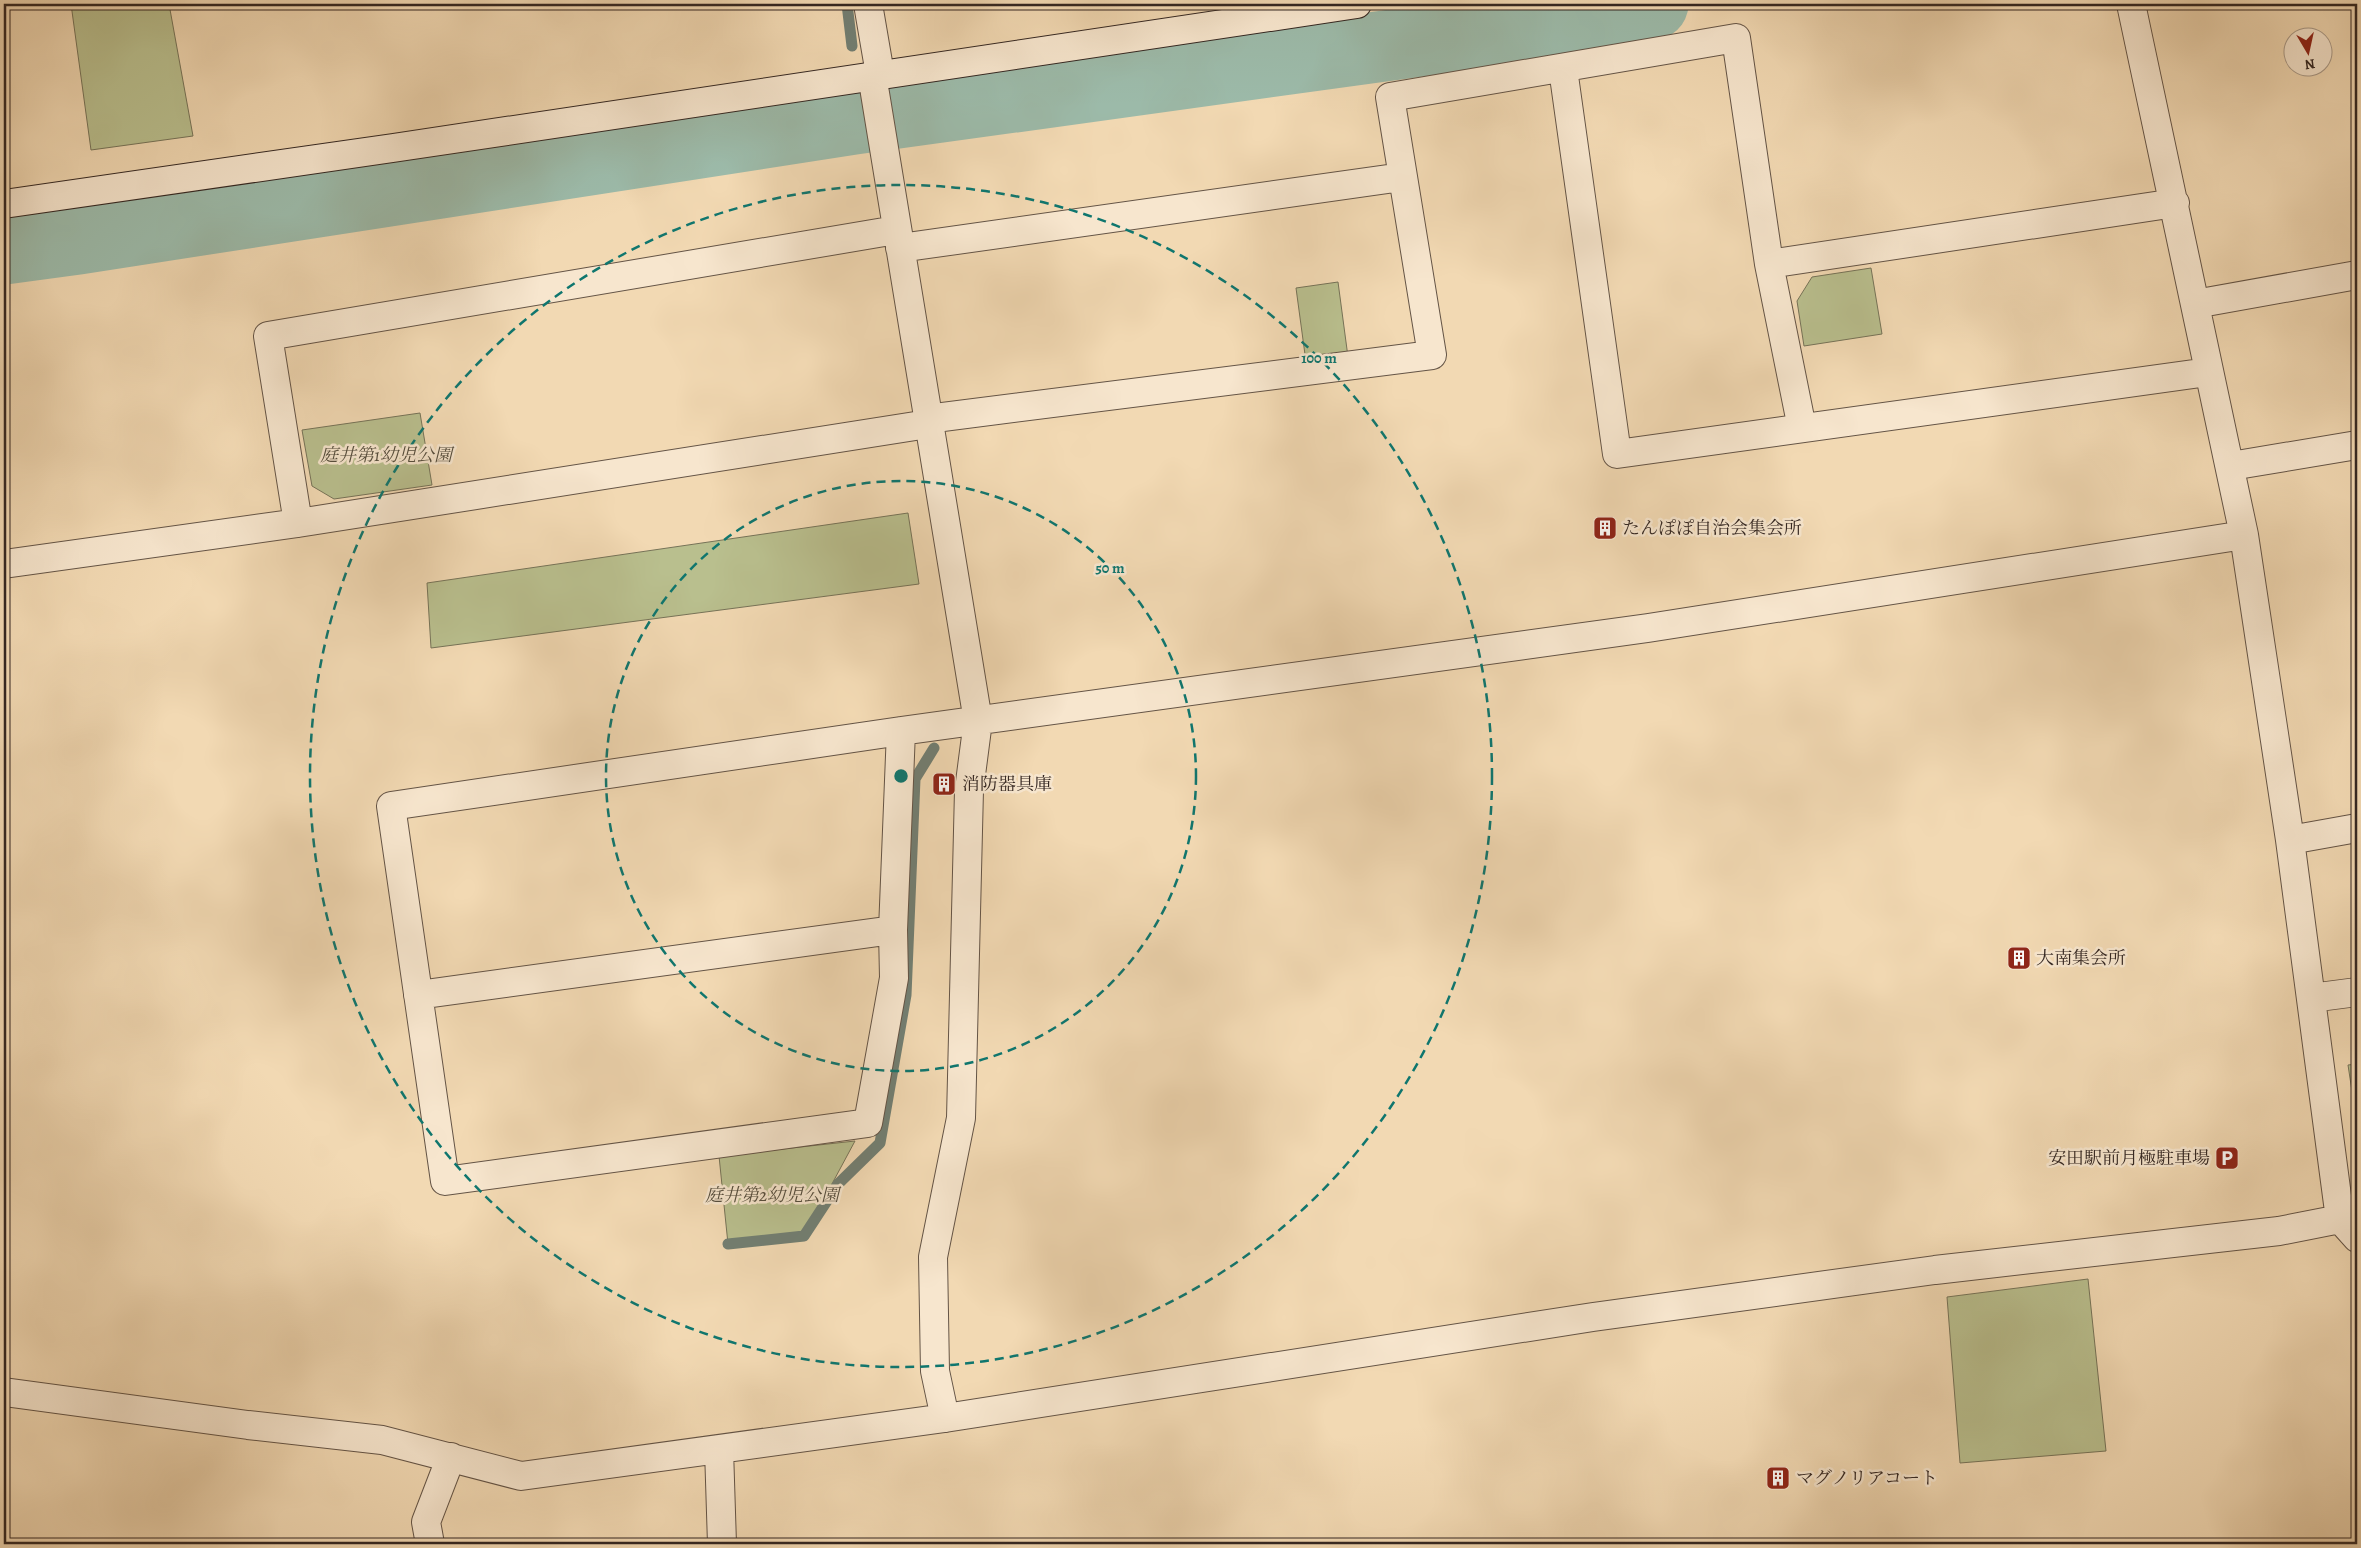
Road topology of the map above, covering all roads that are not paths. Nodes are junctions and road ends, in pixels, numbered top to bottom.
1 (868, 4) edge
2 (1357, 4) edge
3 (2131, 4) edge
4 (1563, 69) junction
5 (876, 82) junction
6 (1402, 177) junction
7 (2175, 203) junction
8 (4, 204) edge
9 (898, 239) junction
10 (1768, 264) junction
11 (2357, 275) edge
12 (2195, 304) junction
13 (2208, 372) junction
14 (928, 421) junction
15 (1802, 428) junction
16 (2357, 445) edge
17 (2231, 466) junction
18 (298, 523) junction
19 (2244, 534) junction
20 (4, 564) edge
21 (978, 721) junction
22 (901, 731) junction
23 (2357, 828) edge
24 (2290, 840) junction
25 (893, 930) junction
26 (2357, 992) edge
27 (418, 995) junction
28 (2311, 998) junction
29 (2352, 1225) edge
30 (4, 1392) edge
31 (946, 1418) junction
32 (719, 1449) junction
33 (451, 1458) junction
34 (430, 1544) edge
35 (722, 1544) edge

1 - 5 street
2 - 5 street
3 - 7 street
4 - 6 street
4 - 10 street
4 - 15 street
5 - 8 street
5 - 9 street
6 - 9 street
6 - 14 street
7 - 10 street
7 - 12 street
9 - 14 street
9 - 18 street
10 - 15 street
11 - 12 street
12 - 13 street
13 - 15 street
13 - 17 street
14 - 18 street
14 - 21 street
16 - 17 street
17 - 19 street
18 - 20 street
19 - 21 street
19 - 24 street
21 - 22 street
21 - 31 street
22 - 25 street
22 - 27 street
23 - 24 street
24 - 28 street
25 - 27 street
25 - 27 street
26 - 28 street
28 - 29 street
29 - 31 street
30 - 33 street
31 - 32 street
32 - 33 street
32 - 35 street
33 - 34 street

